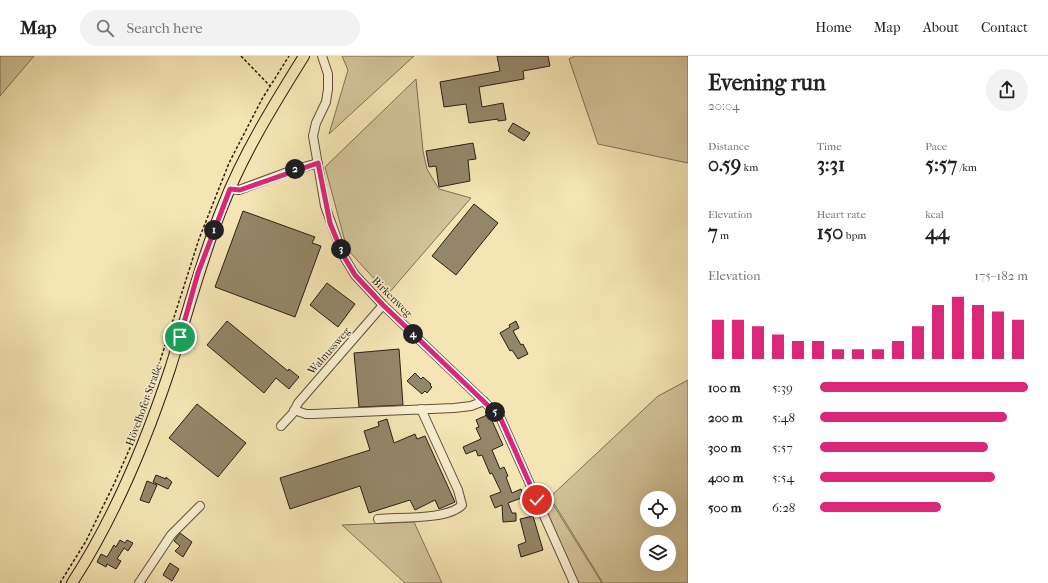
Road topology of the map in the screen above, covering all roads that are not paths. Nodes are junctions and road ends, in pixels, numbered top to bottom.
1 (304, 56) edge
2 (322, 56) edge
3 (318, 163) junction
4 (230, 189) junction
5 (383, 305) junction
6 (484, 401) junction
7 (421, 409) junction
8 (294, 411) junction
9 (282, 426) dead end
10 (200, 506) dead end
11 (378, 519) dead end
12 (72, 583) edge
13 (138, 583) edge
14 (574, 583) edge

1 - 4 main road, Hövelhofer Straße
2 - 3 street, Birkenweg
3 - 4 street
3 - 5 street, Birkenweg
4 - 12 main road, Hövelhofer Straße
5 - 6 street, Birkenweg
5 - 8 street, Walnussweg
6 - 7 street
6 - 14 street, Birkenweg
7 - 8 street
7 - 11 street
8 - 9 street, Walnussweg
10 - 13 street

